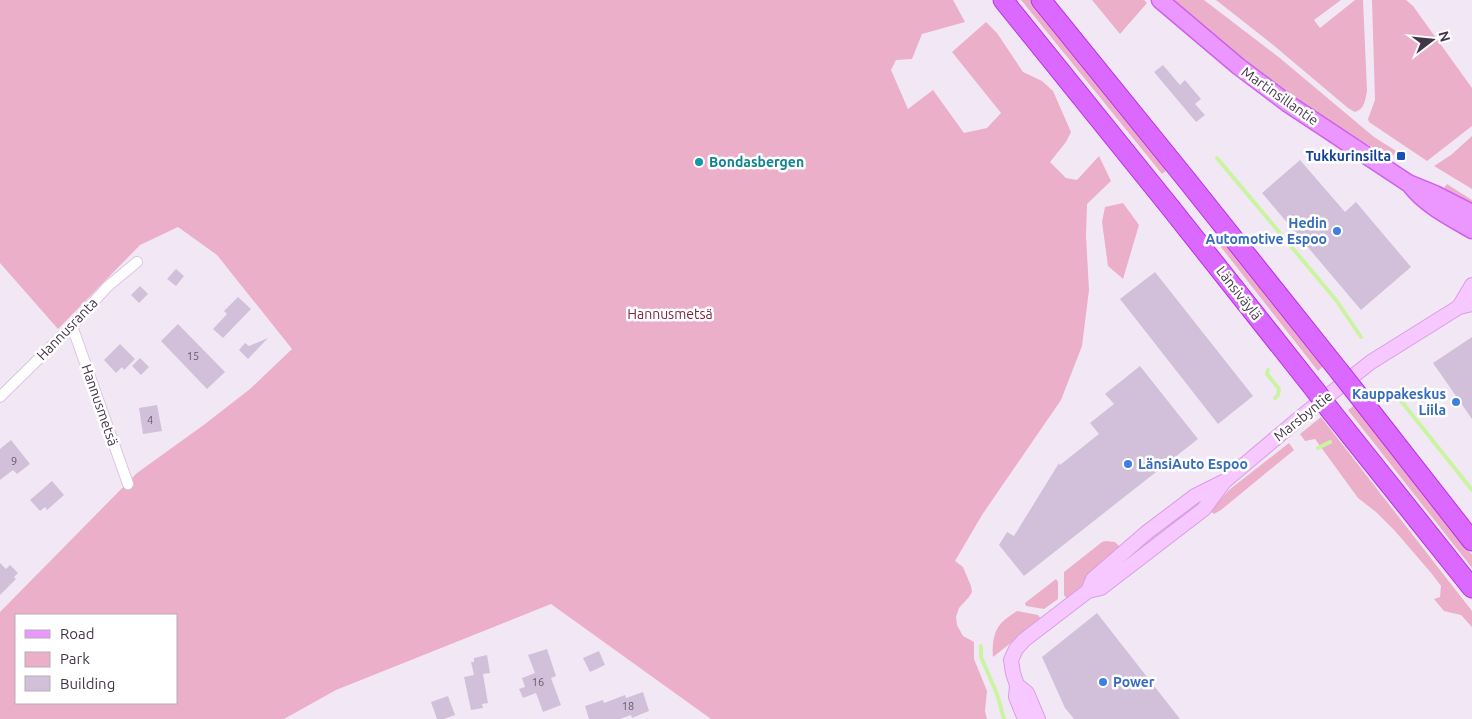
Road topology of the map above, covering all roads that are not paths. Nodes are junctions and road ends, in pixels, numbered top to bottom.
1 (1003, 0) edge
2 (1041, 0) edge
3 (1160, 0) edge
4 (1408, 183) junction
5 (1472, 213) edge
6 (1472, 230) edge
7 (136, 262) dead end
8 (1472, 285) edge
9 (1466, 305) edge
10 (72, 326) junction
11 (0, 397) edge
12 (128, 484) dead end
13 (1472, 541) edge
14 (1472, 588) edge
15 (1017, 685) junction
16 (1025, 719) edge
17 (1038, 719) edge

1 - 14 highway, Länsiväylä, bridge
2 - 13 highway, bridge
3 - 4 main road, Martinsillantie
4 - 5 main road, Martinsillantie
4 - 6 main road, Martinsillantie
7 - 10 street, Hannusranta
8 - 9 main road, Marsbyntie
9 - 15 main road, Marsbyntie
10 - 11 street, Hannusranta
10 - 12 street, Hannusmetsä
15 - 16 main road, Marsbyntie
15 - 17 main road, Marsbyntie

